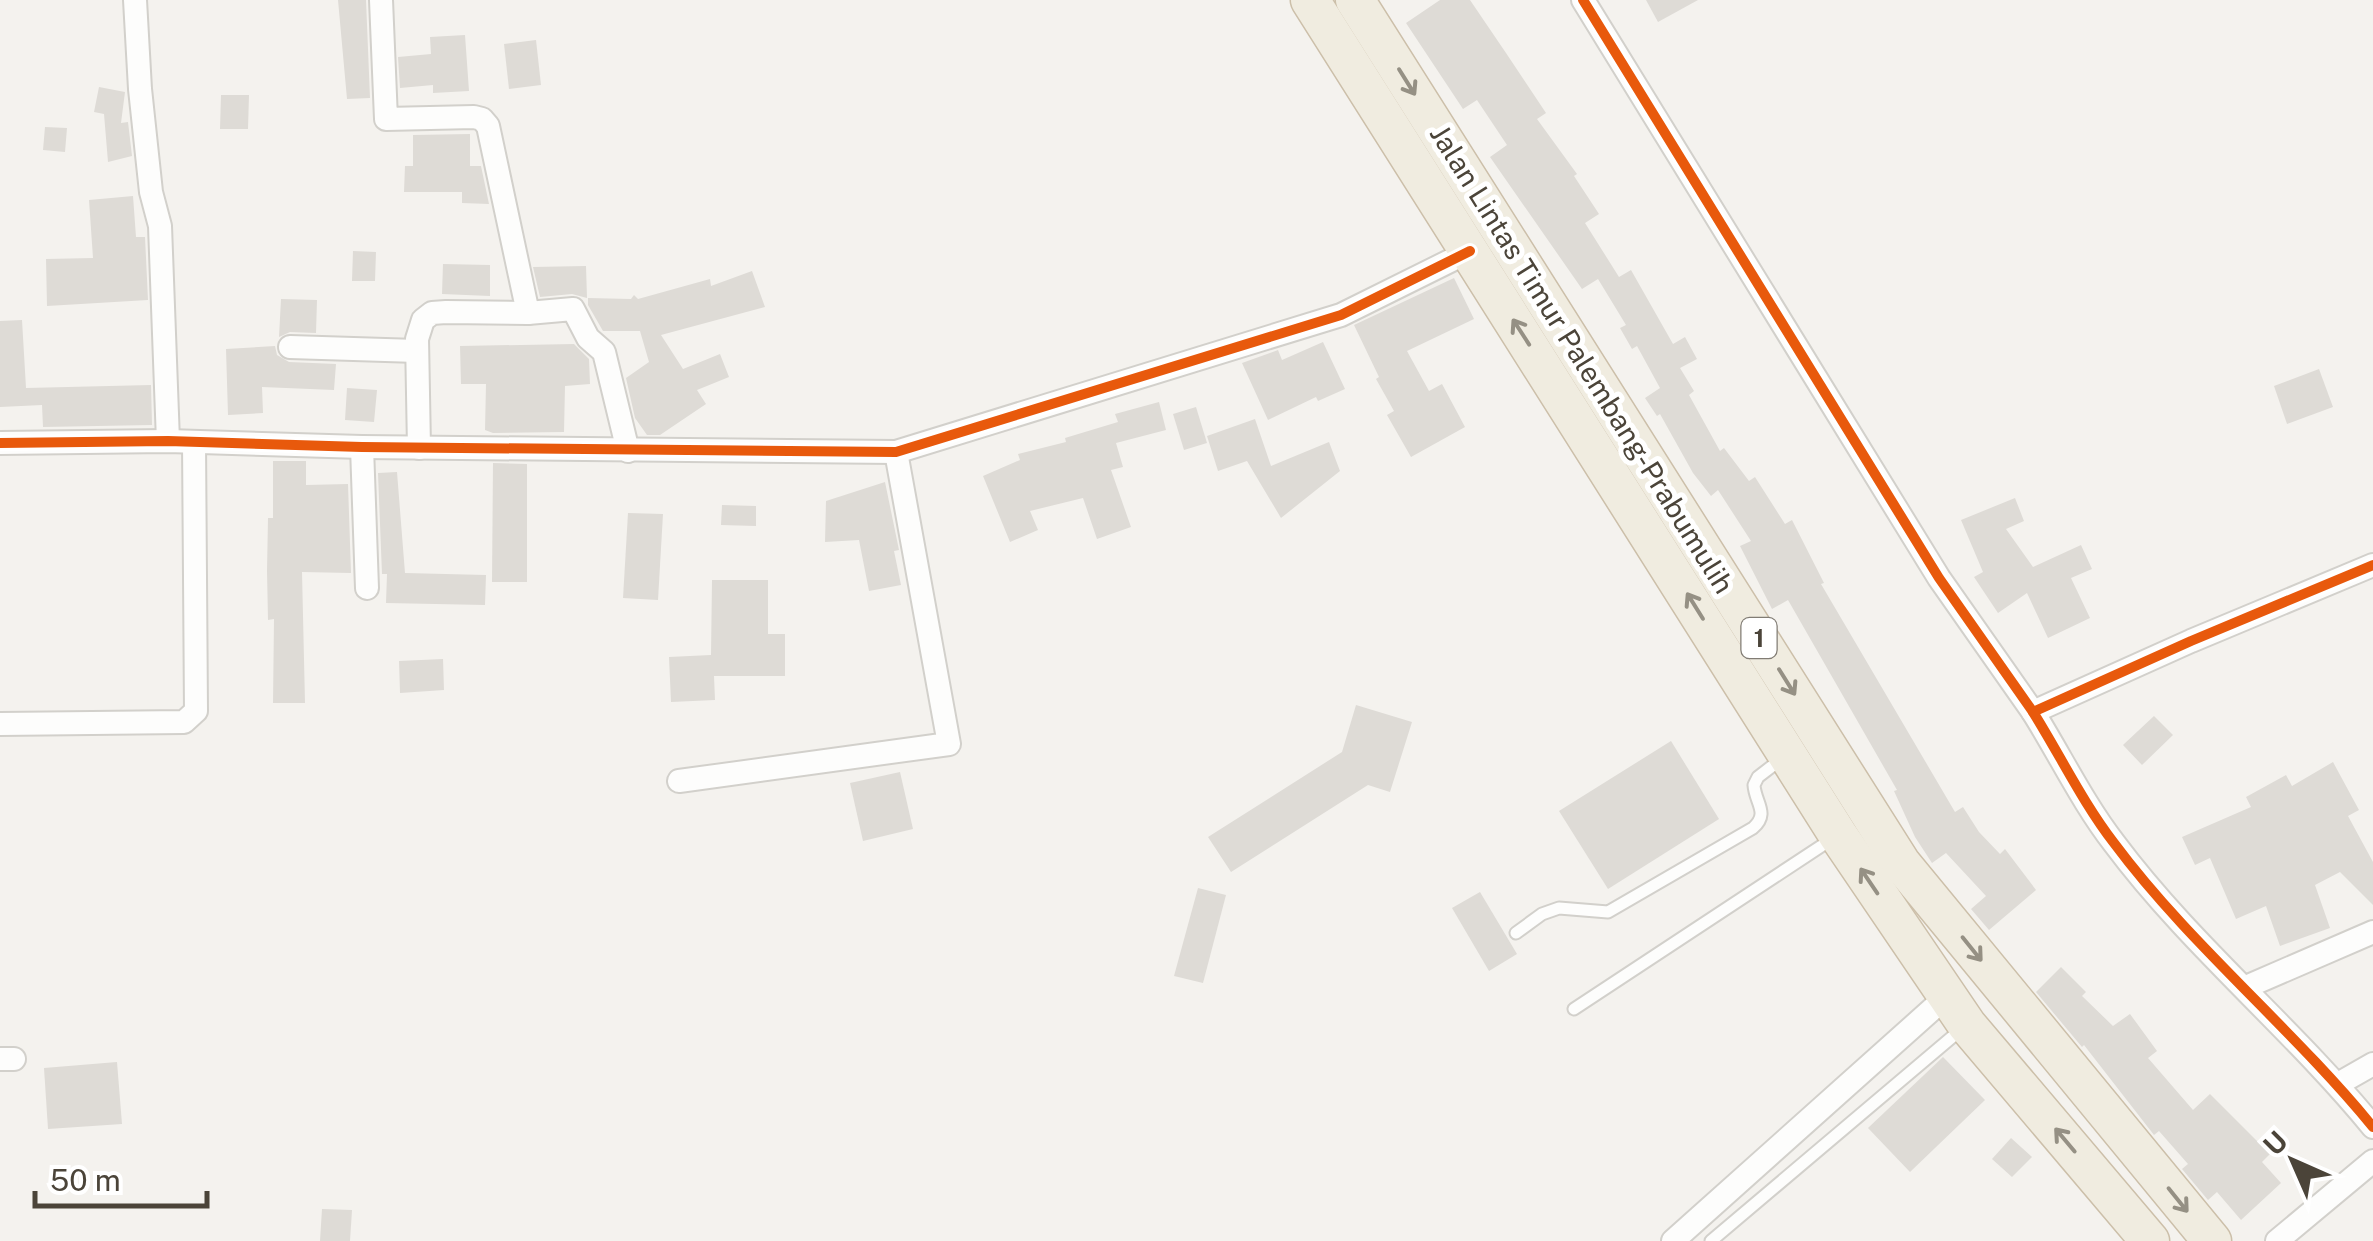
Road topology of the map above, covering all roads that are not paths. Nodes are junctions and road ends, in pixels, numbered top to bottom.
1 (135, 0) edge
2 (381, 0) edge
3 (1310, 0) edge
4 (1355, 0) edge
5 (1583, 0) edge
6 (1470, 252) junction
7 (528, 313) junction
8 (290, 347) dead end
9 (417, 351) junction
10 (168, 441) junction
11 (194, 442) junction
12 (0, 443) edge
13 (362, 447) junction
14 (419, 448) junction
15 (628, 450) junction
16 (896, 452) junction
17 (2373, 565) edge
18 (367, 588) dead end
19 (2033, 712) junction
20 (0, 724) edge
21 (1788, 755) junction
22 (679, 781) dead end
23 (1838, 835) junction
24 (1516, 932) dead end
25 (2373, 932) edge
26 (2246, 987) junction
27 (1574, 1009) dead end
28 (1957, 1010) junction
29 (2373, 1064) edge
30 (2338, 1084) junction
31 (2373, 1127) edge
32 (2370, 1164) edge
33 (1673, 1241) edge
34 (1711, 1241) edge
35 (2150, 1241) edge
36 (2212, 1241) edge
37 (2277, 1241) edge

1 - 10 street
2 - 7 street
3 - 6 highway, Jalan Lintas Timur Palembang-Prabumulih / 1
4 -> 36 highway, Jalan Lintas Timur Palembang-Prabumulih / 1
5 - 19 street
6 - 16 street
21 -> 6 highway, Jalan Lintas Timur Palembang-Prabumulih / 1
7 - 9 street
7 - 15 street
8 - 9 street
9 - 14 street
10 - 11 street
10 - 12 street
11 - 13 street
11 - 20 street
13 - 14 street
13 - 18 street
14 - 15 street
15 - 16 street
16 - 22 street
17 - 19 street
19 - 26 street
21 - 23 highway, Jalan Lintas Timur Palembang-Prabumulih / 1
21 - 24 lane
23 - 27 lane
28 -> 23 highway, Jalan Lintas Timur Palembang-Prabumulih / 1
25 - 26 street
26 - 30 street
28 - 33 street
28 - 34 lane
35 -> 28 highway, Jalan Lintas Timur Palembang-Prabumulih / 1
29 - 30 street
30 - 31 street
32 - 37 street

